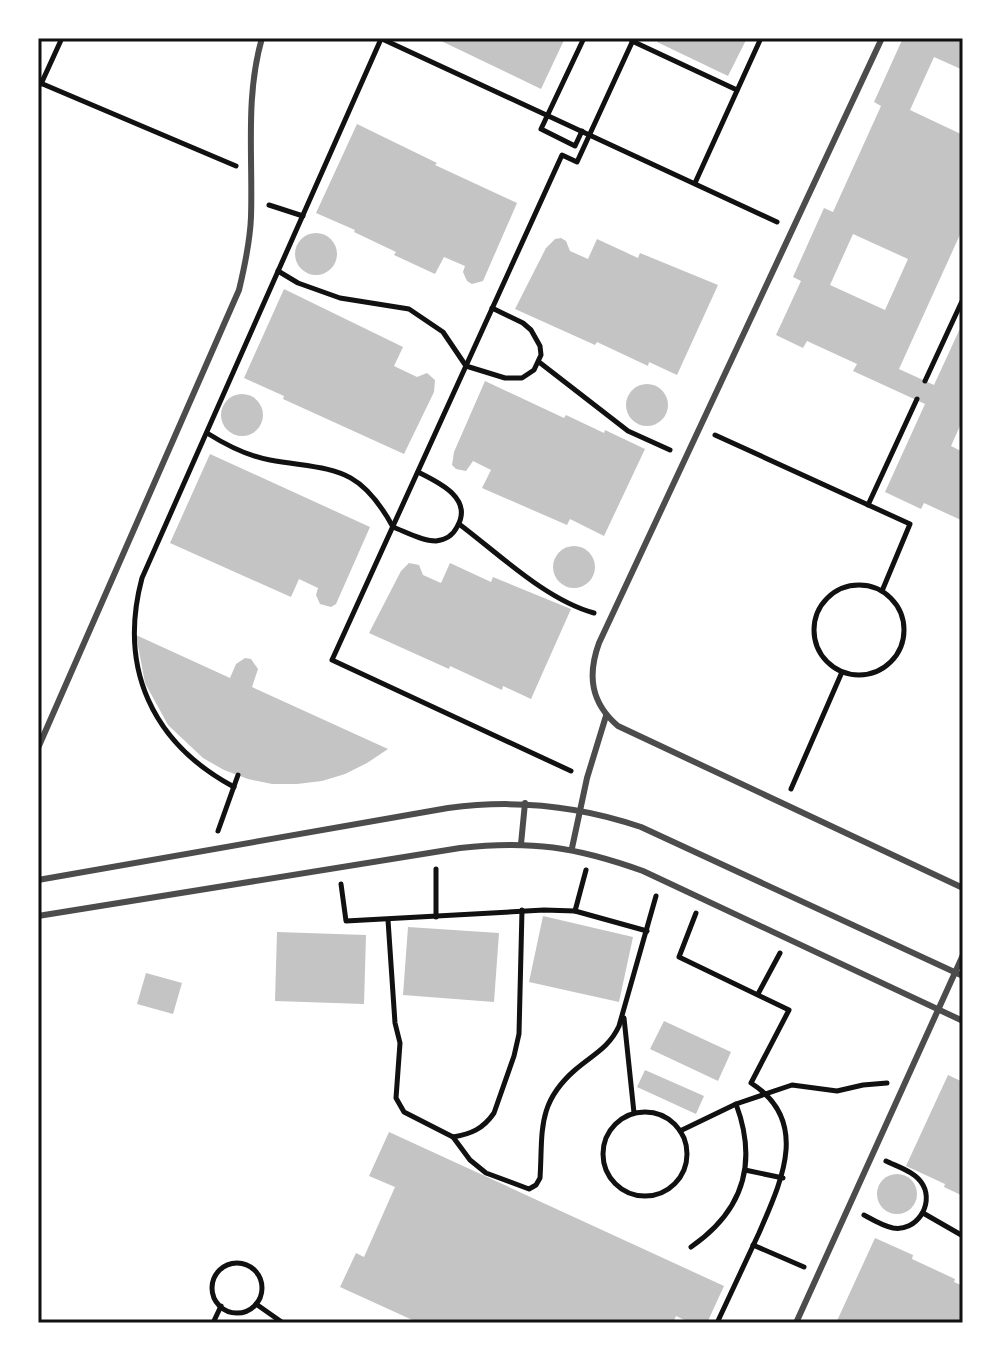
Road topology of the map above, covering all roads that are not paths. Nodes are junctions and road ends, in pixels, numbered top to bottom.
1 (262, 38) edge
2 (882, 38) edge
3 (606, 716) junction
4 (38, 748) edge
5 (525, 803) junction
6 (579, 810) junction
7 (521, 844) junction
8 (572, 848) junction
9 (38, 880) edge
10 (963, 888) edge
11 (38, 916) edge
12 (963, 955) edge
13 (955, 972) junction
14 (963, 976) edge
15 (939, 1010) junction
16 (963, 1021) edge
17 (796, 1323) edge

1 - 4 lane
2 - 3 lane
3 - 6 lane
3 - 10 lane
5 - 6 lane
5 - 7 lane
5 - 9 lane
6 - 8 lane
6 - 13 lane
7 - 8 lane
7 - 11 lane
8 - 15 lane
12 - 13 lane
13 - 14 lane
13 - 15 lane
15 - 16 lane
15 - 17 lane

